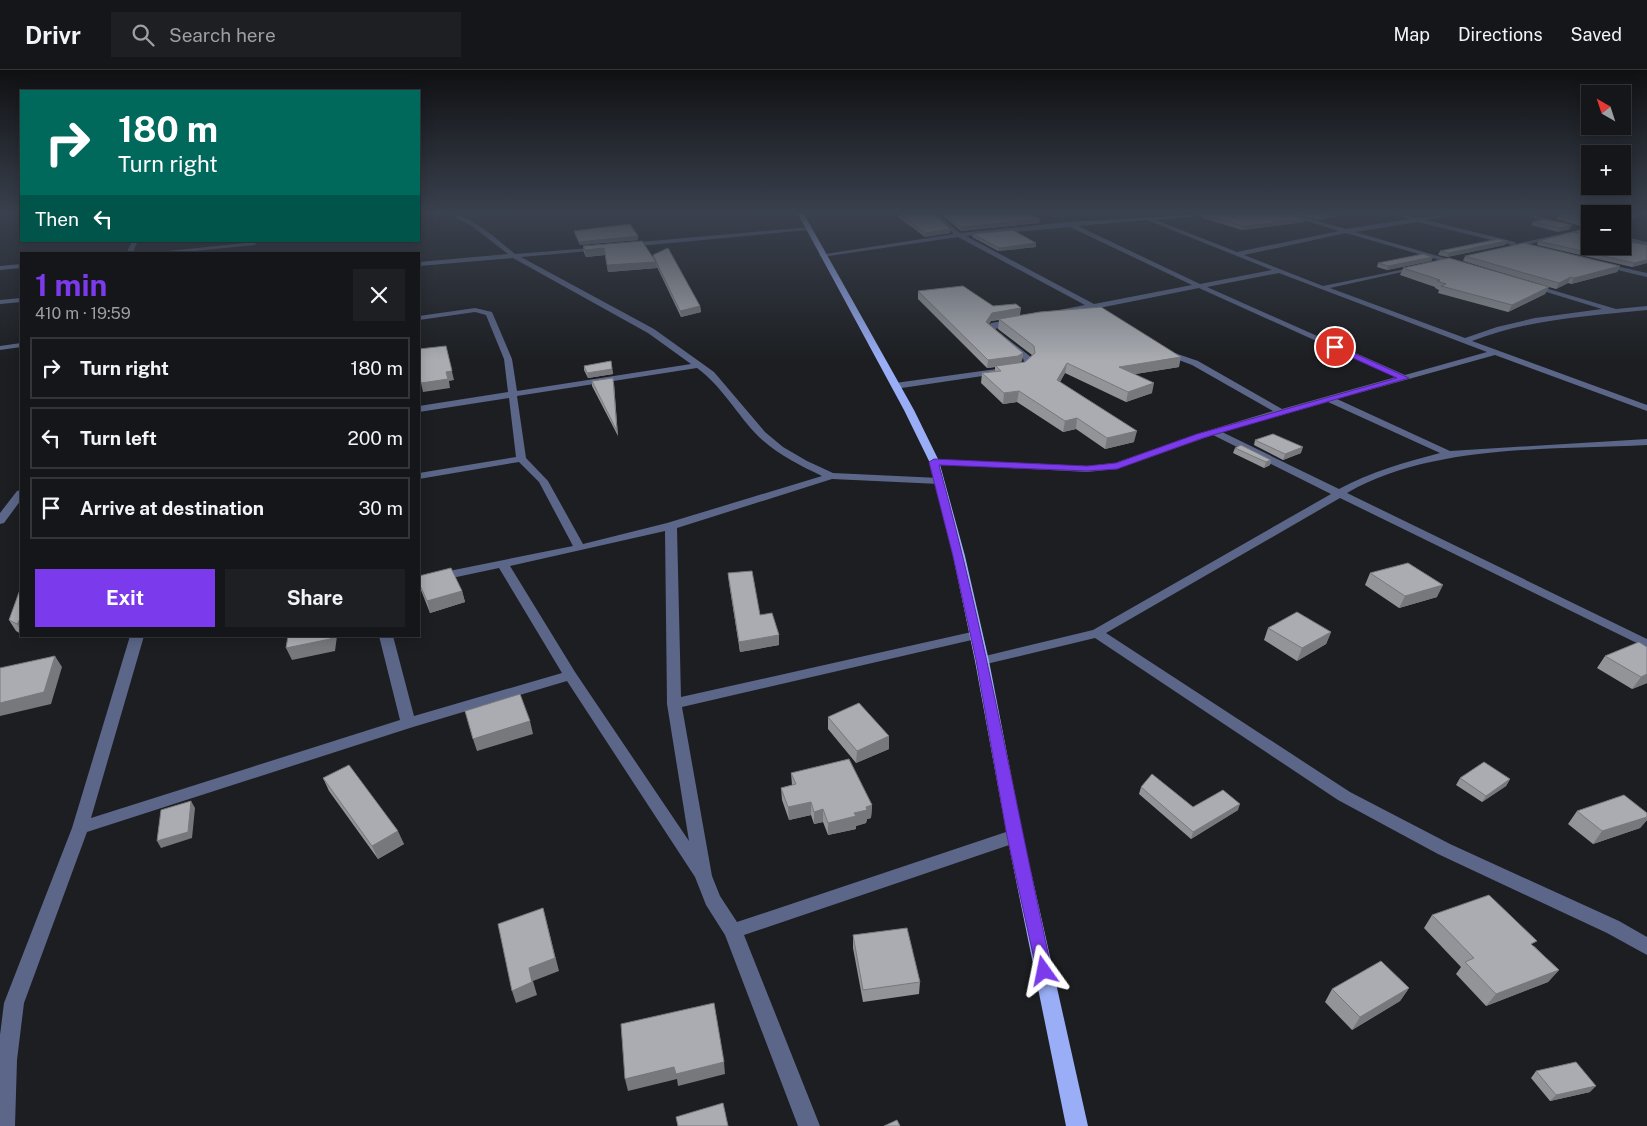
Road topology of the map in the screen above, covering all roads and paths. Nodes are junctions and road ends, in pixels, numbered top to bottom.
1 (528, 263) edge
2 (827, 263) edge
3 (1012, 263) edge
4 (1151, 263) edge
5 (1260, 263) edge
6 (1437, 263) edge
7 (1457, 263) edge
8 (1597, 263) edge
9 (20, 266) edge
10 (1467, 266) edge
11 (0, 268) edge
12 (1280, 271) junction
13 (1647, 276) edge
14 (1523, 283) edge
15 (1197, 285) junction
16 (1322, 288) junction
17 (20, 300) edge
18 (1, 303) edge
19 (1091, 306) junction
20 (1647, 308) edge
21 (1616, 311) junction
22 (1053, 314) edge
23 (1107, 316) edge
24 (420, 318) edge
25 (1024, 319) edge
26 (1464, 341) junction
27 (20, 345) edge
28 (1156, 346) edge
29 (0, 348) edge
30 (1495, 352) junction
31 (698, 365) junction
32 (1405, 378) junction
33 (895, 386) junction
34 (512, 393) junction
35 (1330, 399) junction
36 (1647, 408) edge
37 (420, 409) edge
38 (1281, 412) junction
39 (1214, 432) junction
40 (1647, 442) edge
41 (1449, 454) junction
42 (521, 459) junction
43 (934, 462) junction
44 (420, 476) edge
45 (831, 476) junction
46 (939, 481) junction
47 (20, 494) edge
48 (1339, 494) junction
49 (0, 521) edge
50 (671, 526) junction
51 (580, 548) junction
52 (503, 564) junction
53 (420, 581) edge
54 (1097, 633) junction
55 (976, 635) junction
56 (137, 637) edge
57 (386, 637) edge
58 (1647, 644) edge
59 (982, 660) junction
60 (570, 675) junction
61 (674, 704) junction
62 (408, 723) junction
63 (80, 828) junction
64 (1015, 836) junction
65 (703, 876) junction
66 (733, 931) junction
67 (1647, 947) edge
68 (4, 1126) edge
69 (809, 1126) edge
70 (1077, 1126) edge

1 - 31 street
2 - 33 main road
3 - 19 street
4 - 15 street
5 - 12 street
6 - 16 street
7 - 10 street
8 - 13 street
9 - 11 street
12 - 15 street
12 - 16 street
14 - 21 street
15 - 19 street
15 - 32 street
16 - 26 street
17 - 18 street
19 - 22 street
19 - 23 street
20 - 21 street
21 - 26 street
24 - 34 street
25 - 33 street
26 - 30 street
27 - 29 street
28 - 38 street
30 - 32 street
30 - 36 street
31 - 34 street
31 - 45 street
32 - 35 street
33 - 43 main road
34 - 37 street
34 - 42 street
35 - 38 street
35 - 41 street
38 - 39 street
39 - 43 street
39 - 48 street
40 - 41 street
41 - 48 street
42 - 44 street
42 - 51 street
43 - 46 main road
45 - 46 street
45 - 50 street
46 - 55 main road
47 - 49 street
48 - 54 street
48 - 58 street
50 - 51 street
50 - 61 street
51 - 52 street
52 - 53 street
52 - 60 street
54 - 59 street
54 - 67 street
55 - 59 main road
55 - 61 street
56 - 63 street
57 - 62 street
59 - 64 main road
60 - 62 street
60 - 65 street
61 - 65 street
62 - 63 street
63 - 68 street
64 - 66 street
64 - 70 main road
65 - 66 street
66 - 69 street

